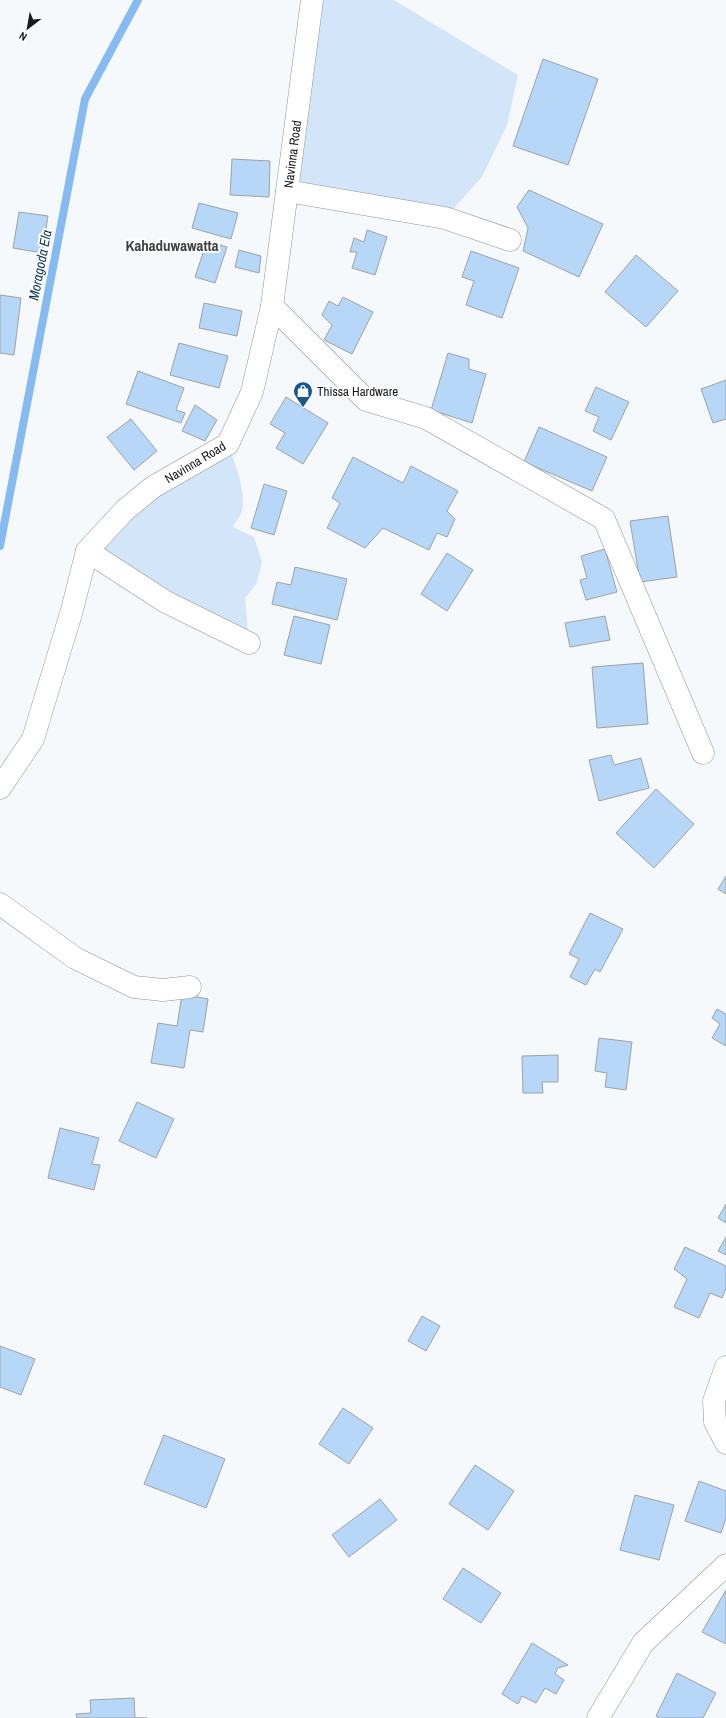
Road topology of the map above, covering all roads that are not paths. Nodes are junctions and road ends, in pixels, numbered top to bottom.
1 (312, 0) edge
2 (287, 190) junction
3 (510, 240) dead end
4 (272, 306) junction
5 (87, 552) junction
6 (249, 642) dead end
7 (703, 753) dead end
8 (0, 788) edge
9 (0, 904) edge
10 (190, 987) dead end
11 (726, 1367) edge
12 (726, 1443) edge
13 (726, 1564) edge
14 (598, 1718) edge

1 - 2 street, Navinna Road
2 - 3 street
2 - 4 street, Navinna Road
4 - 5 street, Navinna Road
4 - 7 street
5 - 6 street
5 - 8 street, Navinna Road
9 - 10 street
11 - 12 street
13 - 14 street

